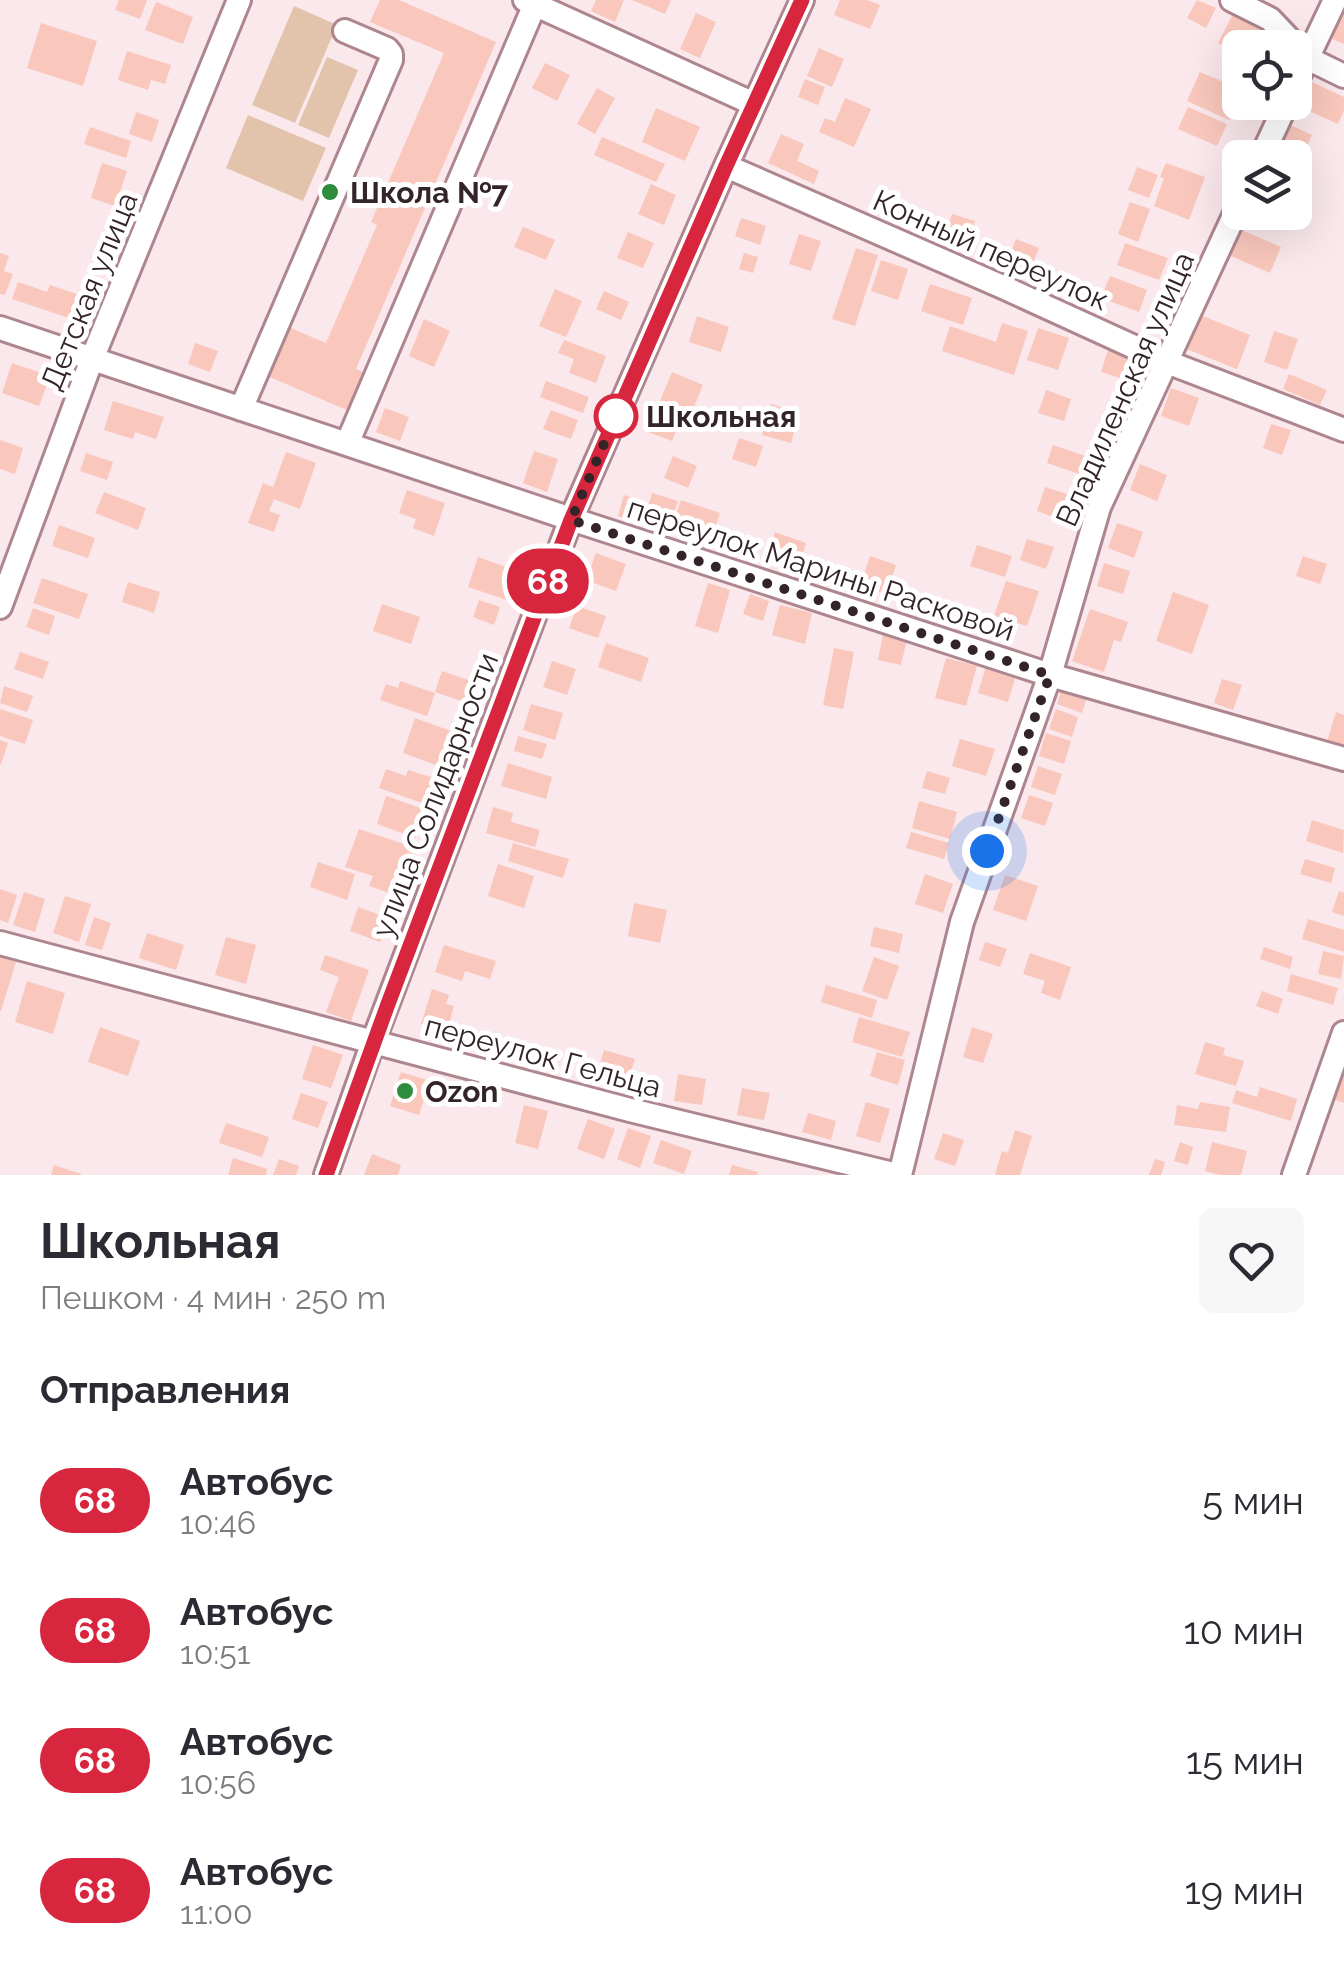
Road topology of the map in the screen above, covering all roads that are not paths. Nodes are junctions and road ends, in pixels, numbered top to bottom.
1 (239, 0) edge
2 (802, 0) edge
3 (1232, 0) edge
4 (1335, 0) edge
5 (530, 2) edge
6 (1280, 30) edge
7 (345, 31) dead end
8 (1312, 48) edge
9 (1312, 60) edge
10 (1344, 76) edge
11 (754, 104) junction
12 (726, 166) junction
13 (1227, 230) edge
14 (0, 328) edge
15 (92, 360) junction
16 (1166, 362) junction
17 (240, 409) junction
18 (1344, 430) edge
19 (347, 444) junction
20 (571, 520) junction
21 (0, 607) edge
22 (1050, 675) junction
23 (1344, 760) edge
24 (0, 943) edge
25 (1344, 1034) edge
26 (374, 1042) junction
27 (326, 1175) edge
28 (899, 1175) edge
29 (1294, 1175) edge

1 - 15 street, Детская улица
2 - 11 street, улица Солидарности
3 - 6 street
4 - 8 street
5 - 11 street
5 - 19 street
7 - 17 street
9 - 10 street
11 - 12 street, улица Солидарности
12 - 16 street, Конный переулок
12 - 20 street, улица Солидарности
13 - 16 street, Владиленская улица
14 - 15 street, переулок Марины Расковой
15 - 17 street, переулок Марины Расковой
15 - 21 street, Детская улица
16 - 18 street, Конный переулок
16 - 22 street, Владиленская улица
17 - 19 street, переулок Марины Расковой
19 - 20 street, переулок Марины Расковой
20 - 22 street, переулок Марины Расковой
20 - 26 street, улица Солидарности
22 - 23 street, переулок Марины Расковой
22 - 28 street, Владиленская улица
24 - 26 street, переулок Гельца
25 - 29 street
26 - 27 street, улица Солидарности
26 - 28 street, переулок Гельца

